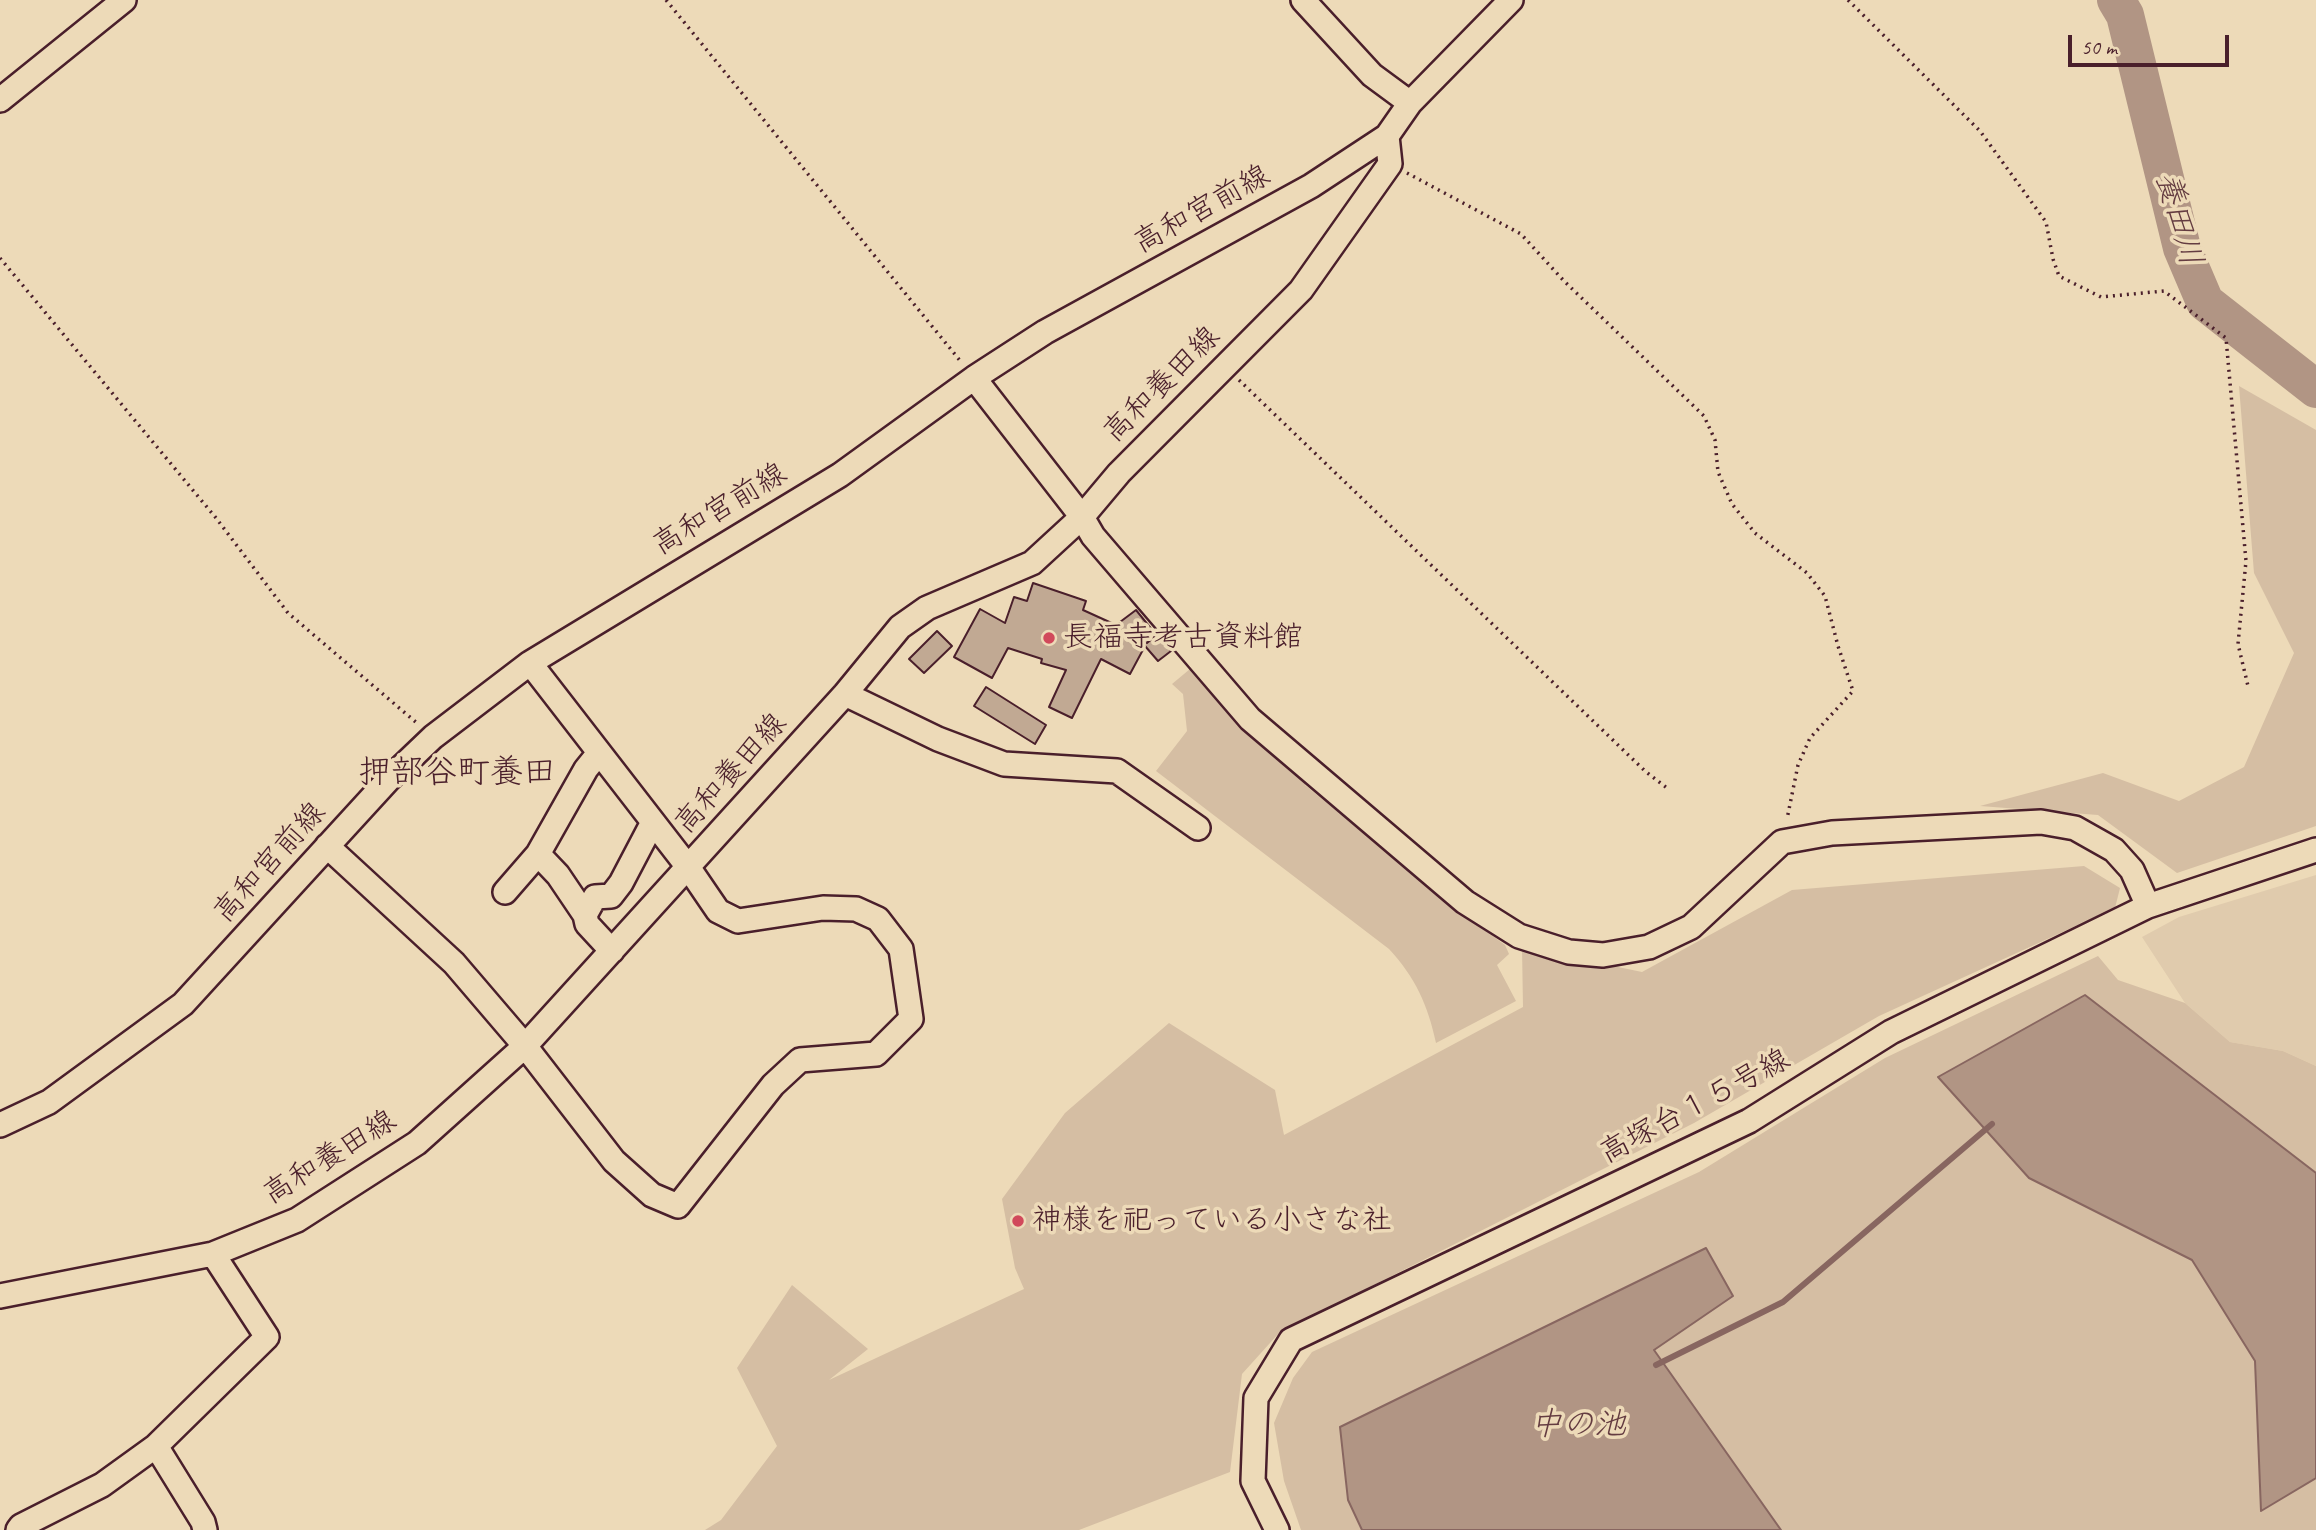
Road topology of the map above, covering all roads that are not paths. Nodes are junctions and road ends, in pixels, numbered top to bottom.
1 (124, 0) edge
2 (1303, 0) edge
3 (1511, 0) edge
4 (0, 100) edge
5 (1410, 103) junction
6 (1387, 136) junction
7 (974, 378) junction
8 (1082, 517) junction
9 (530, 663) junction
10 (845, 694) junction
11 (600, 753) junction
12 (653, 822) junction
13 (1198, 828) dead end
14 (327, 846) junction
15 (2316, 850) edge
16 (538, 854) junction
17 (688, 867) junction
18 (505, 892) dead end
19 (590, 906) junction
20 (2148, 906) junction
21 (612, 951) junction
22 (525, 1046) junction
23 (0, 1125) edge
24 (213, 1254) junction
25 (0, 1296) edge
26 (156, 1446) junction
27 (18, 1530) edge
28 (205, 1530) edge
29 (1278, 1530) edge

1 - 4 street
2 - 5 street
3 - 5 street, 高和宮前線
5 - 6 street, 高和宮前線
6 - 7 street, 高和宮前線
6 - 8 street, 高和養田線
7 - 8 street
7 - 9 street, 高和宮前線
8 - 10 street, 高和養田線
8 - 20 street
9 - 11 street
9 - 14 street, 高和宮前線
10 - 13 street
10 - 17 street, 高和養田線
11 - 12 street
11 - 16 street
12 - 17 street
12 - 19 street
14 - 22 street
14 - 23 street, 高和宮前線
15 - 20 street, 高塚台１５号線
16 - 18 street
16 - 19 street
17 - 21 street, 高和養田線
17 - 22 street
19 - 21 street
20 - 29 street, 高塚台１５号線
21 - 22 street, 高和養田線
22 - 24 street, 高和養田線
24 - 25 street, 高和養田線
24 - 26 street
26 - 27 street
26 - 28 street

